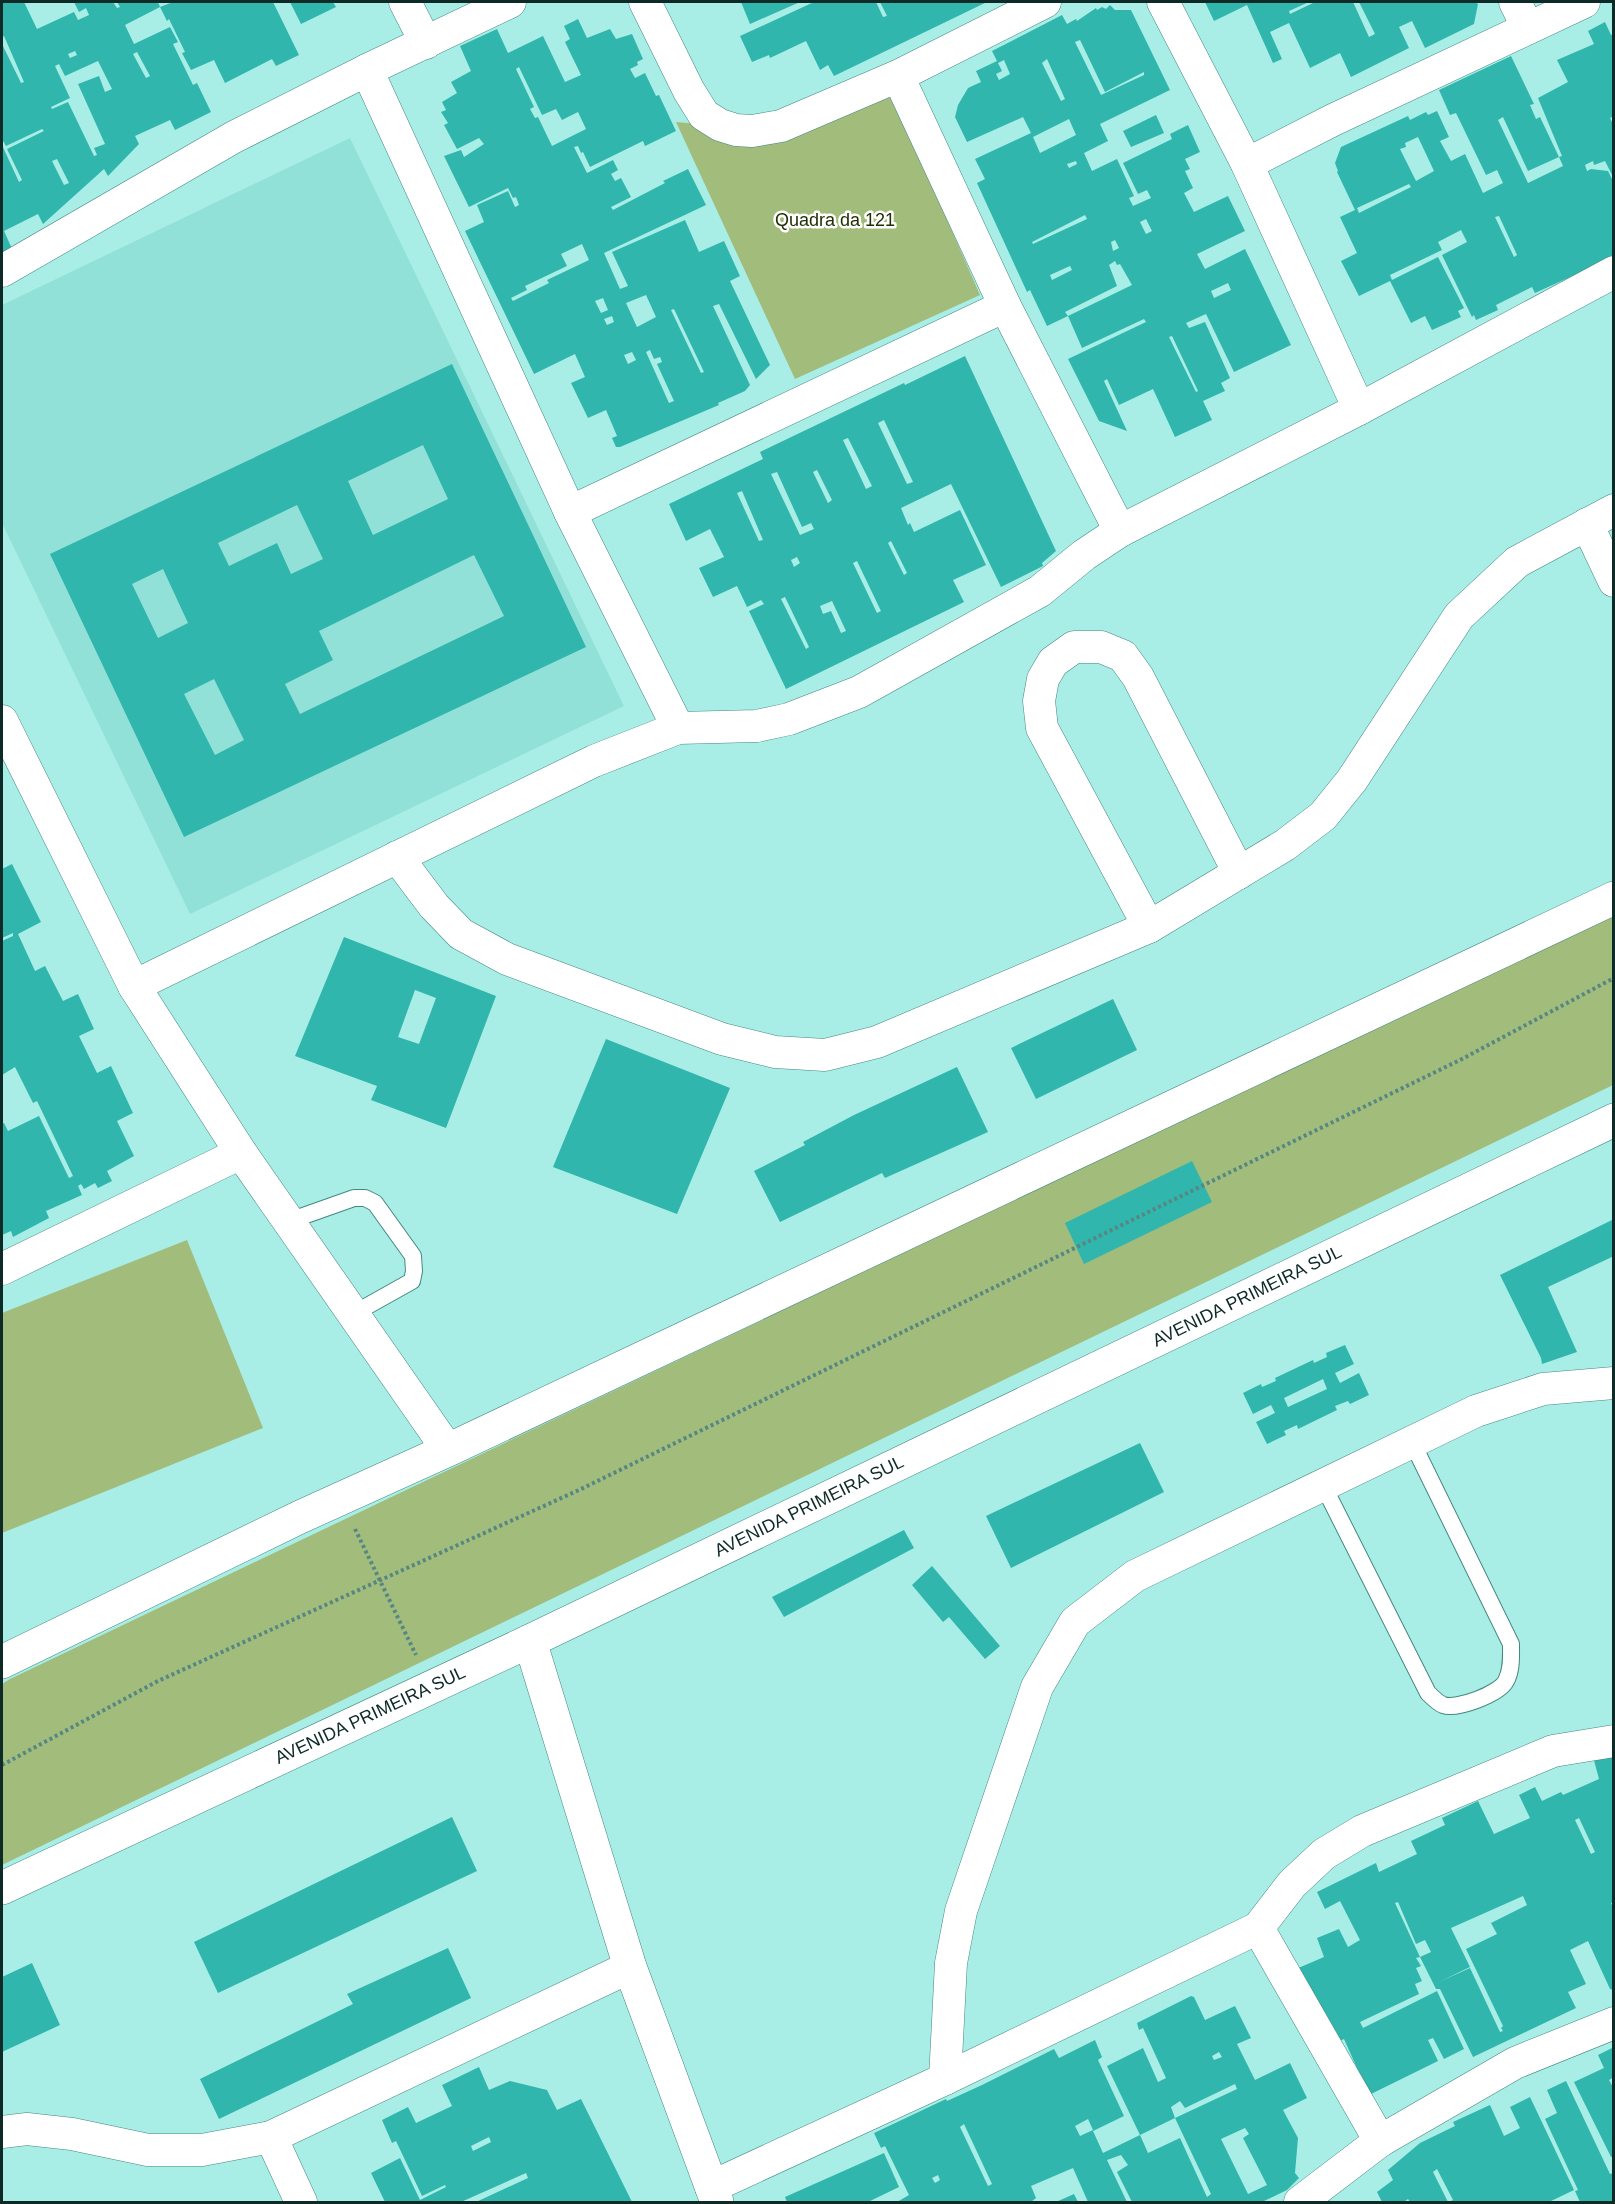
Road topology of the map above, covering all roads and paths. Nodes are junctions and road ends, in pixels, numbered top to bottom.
1 (405, 2) edge
2 (510, 2) edge
3 (645, 2) edge
4 (1045, 2) edge
5 (1163, 2) edge
6 (1584, 2) edge
7 (1521, 15) edge
8 (426, 43) junction
9 (367, 70) junction
10 (898, 76) junction
11 (1247, 164) junction
12 (2, 271) edge
13 (1614, 272) edge
14 (1005, 306) junction
15 (1359, 409) junction
16 (570, 512) junction
17 (1600, 517) edge
18 (1120, 531) junction
19 (1614, 581) edge
20 (2, 721) edge
21 (678, 728) junction
22 (10, 761) edge
23 (397, 857) junction
24 (1239, 873) junction
25 (1614, 898) edge
26 (1149, 927) junction
27 (1614, 978) edge
28 (134, 986) junction
29 (1614, 1120) edge
30 (241, 1153) junction
31 (289, 1221) junction
32 (2, 1269) edge
33 (353, 1314) junction
34 (1614, 1383) edge
35 (1412, 1442) junction
36 (447, 1450) junction
37 (1323, 1485) junction
38 (340, 1498) junction
39 (381, 1581) junction
40 (530, 1641) junction
41 (2, 1662) edge
42 (430, 1686) junction
43 (1614, 1742) edge
44 (2, 1765) edge
45 (2, 1888) edge
46 (1258, 1928) junction
47 (630, 1967) junction
48 (1614, 2023) edge
49 (945, 2079) junction
50 (2, 2132) edge
51 (271, 2137) junction
52 (1380, 2141) junction
53 (714, 2195) edge
54 (301, 2202) edge
55 (1300, 2202) edge

1 - 8 street
2 - 8 street
3 - 10 street
4 - 10 street
5 - 11 street
6 - 7 street
7 - 11 street
8 - 9 street
9 - 12 street
9 - 16 street
10 - 14 street
11 - 15 street
13 - 15 street
14 - 16 street
14 - 18 street
15 - 18 street
16 - 21 street
17 - 19 street
17 - 24 street
18 - 21 street
20 - 22 street
21 - 23 street
22 - 28 street
23 - 26 street
23 - 28 street
24 - 26 street
24 - 26 street
25 - 36 street
27 - 39 path
28 - 30 street
29 - 40 street, AVENIDA PRIMEIRA SUL
30 - 31 street
30 - 32 street
31 - 33 street
31 - 33 lane
33 - 36 street
34 - 35 street
35 - 37 street
35 - 37 lane
36 - 38 street
37 - 49 street
38 - 39 path
38 - 41 street
39 - 42 path
39 - 44 path
40 - 42 street, AVENIDA PRIMEIRA SUL
40 - 47 street
42 - 45 street, AVENIDA PRIMEIRA SUL
43 - 46 street
46 - 49 street
46 - 52 street
47 - 51 street
47 - 53 street
48 - 52 street
49 - 53 street
50 - 51 street
51 - 54 street
52 - 55 street

